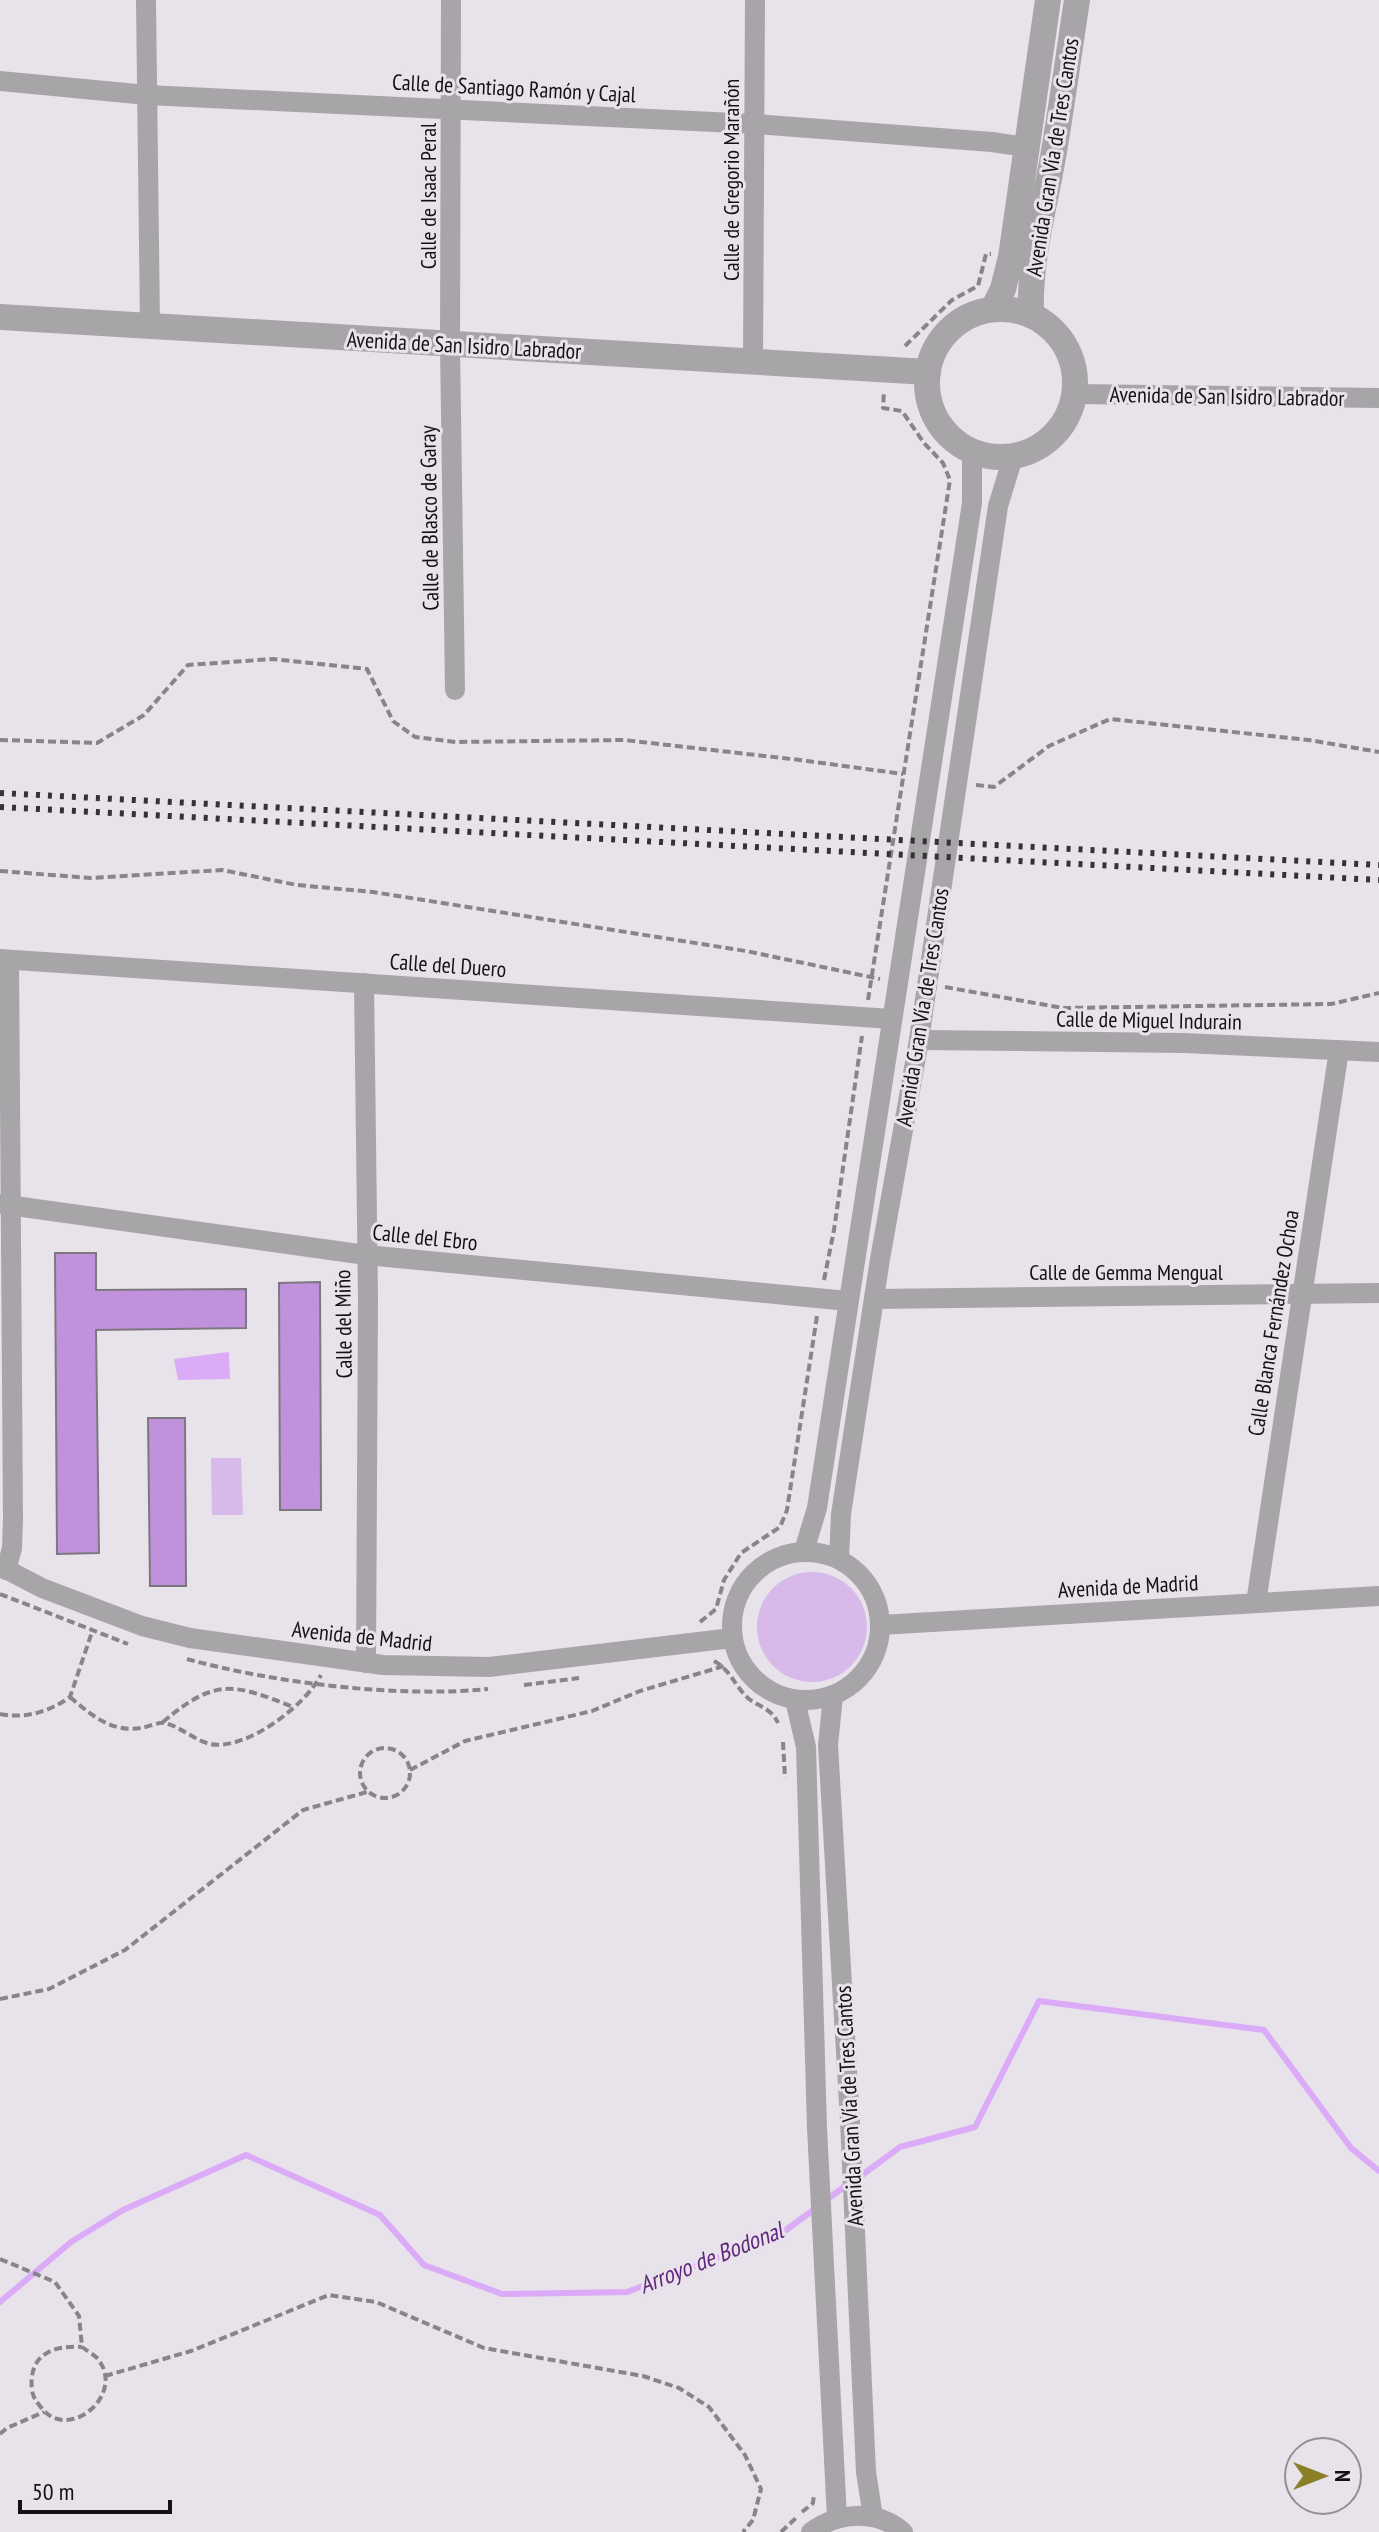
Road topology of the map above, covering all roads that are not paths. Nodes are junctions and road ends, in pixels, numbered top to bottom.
1 (146, 0) edge
2 (451, 0) edge
3 (755, 0) edge
4 (1048, 0) edge
5 (1077, 0) edge
6 (0, 81) edge
7 (147, 95) junction
8 (452, 109) junction
9 (756, 124) junction
10 (1026, 147) junction
11 (993, 309) junction
12 (1031, 314) junction
13 (0, 317) edge
14 (150, 326) junction
15 (450, 345) junction
16 (753, 360) junction
17 (928, 372) junction
18 (1075, 394) junction
19 (1379, 398) edge
20 (972, 452) junction
21 (1013, 457) junction
22 (455, 690) dead end
23 (5, 960) edge
24 (364, 983) junction
25 (892, 1019) junction
26 (919, 1040) junction
27 (1339, 1050) junction
28 (1379, 1052) edge
29 (5, 1205) edge
30 (366, 1255) junction
31 (1379, 1293) edge
32 (1302, 1294) junction
33 (874, 1299) junction
34 (848, 1301) junction
35 (804, 1551) junction
36 (839, 1559) junction
37 (3, 1568) edge
38 (1379, 1596) edge
39 (1256, 1603) junction
40 (880, 1625) junction
41 (732, 1638) junction
42 (366, 1663) junction
43 (833, 1696) junction
44 (795, 1700) junction
45 (873, 2517) junction
46 (837, 2518) junction
47 (811, 2532) edge
48 (903, 2532) edge

1 - 7 street
2 - 8 street, Calle de Isaac Peral
3 - 9 street, Calle de Gregorio Marañón
4 - 10 street, Avenida Gran Vía de Tres Cantos
5 - 12 street, Avenida Gran Vía de Tres Cantos
6 - 7 street, Calle de Santiago Ramón y Cajal
7 - 8 street, Calle de Santiago Ramón y Cajal
7 - 14 street
8 - 9 street, Calle de Santiago Ramón y Cajal
8 - 15 street, Calle de Isaac Peral
9 - 10 street, Calle de Santiago Ramón y Cajal
9 - 16 street, Calle de Gregorio Marañón
10 - 11 street, Avenida Gran Vía de Tres Cantos
11 - 12 street
11 - 17 street
12 - 18 street
13 - 14 street, Avenida de San Isidro Labrador
14 - 15 street, Avenida de San Isidro Labrador
15 - 16 street, Avenida de San Isidro Labrador
15 - 22 street, Calle de Blasco de Garay
16 - 17 street, Avenida de San Isidro Labrador
17 - 20 street
18 - 19 street, Avenida de San Isidro Labrador
18 - 21 street
20 - 21 street
20 - 25 street, Avenida Gran Vía de Tres Cantos
21 - 26 street, Avenida Gran Vía de Tres Cantos
23 - 24 street, Calle del Duero
23 - 29 street
24 - 25 street, Calle del Duero
24 - 30 street, Calle del Miño
25 - 34 street, Avenida Gran Vía de Tres Cantos
26 - 27 street, Calle de Miguel Indurain
26 - 33 street, Avenida Gran Vía de Tres Cantos
27 - 28 street, Calle de Miguel Indurain
27 - 32 street, Calle Blanca Fernández Ochoa
29 - 30 street, Calle del Ebro
29 - 37 street
30 - 34 street, Calle del Ebro
30 - 42 street, Calle del Miño
31 - 32 street, Calle de Gemma Mengual
32 - 33 street, Calle de Gemma Mengual
32 - 39 street, Calle Blanca Fernández Ochoa
33 - 36 street, Avenida Gran Vía de Tres Cantos
34 - 35 street, Avenida Gran Vía de Tres Cantos
35 - 36 street
35 - 41 street
36 - 40 street
37 - 42 street, Avenida de Madrid
38 - 39 street, Avenida de Madrid
39 - 40 street, Avenida de Madrid
40 - 43 street
41 - 42 street, Avenida de Madrid
41 - 44 street
43 - 44 street
43 - 45 street, Avenida Gran Vía de Tres Cantos
44 - 46 street, Avenida Gran Vía de Tres Cantos
45 - 46 street
45 - 48 street
46 - 47 street

